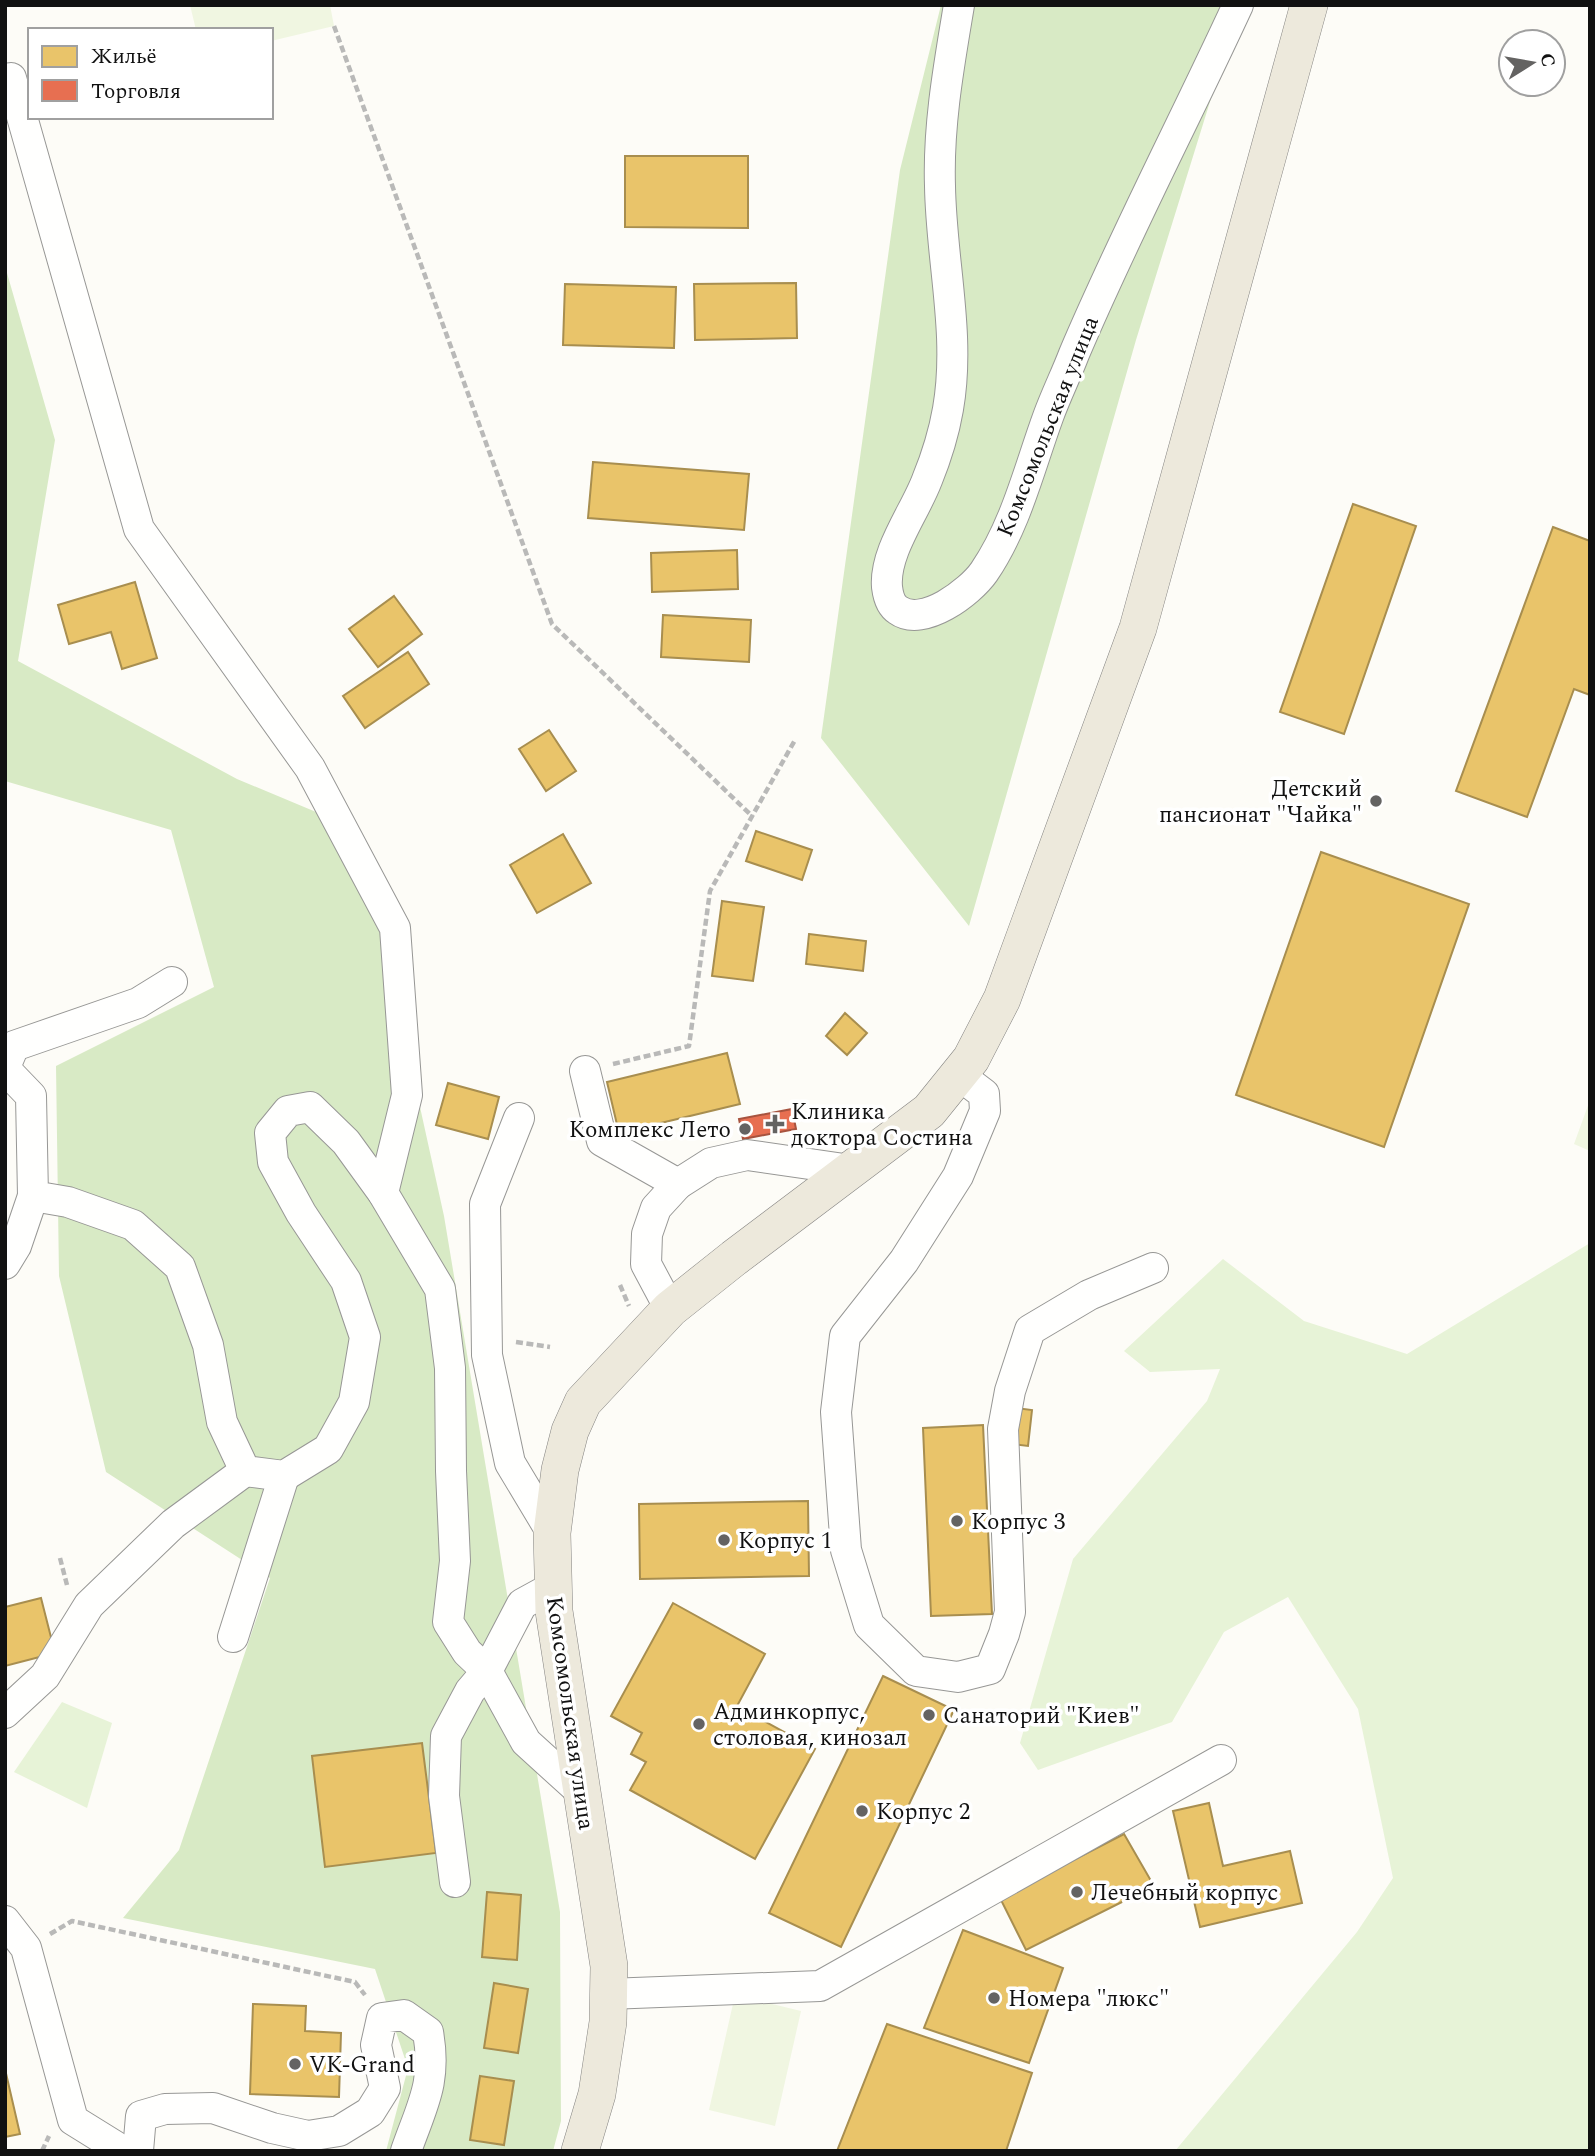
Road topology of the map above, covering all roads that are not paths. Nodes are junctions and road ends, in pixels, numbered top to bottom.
1 (959, 5) edge
2 (1238, 5) edge
3 (1309, 5) edge
4 (12, 78) dead end
5 (172, 982) dead end
6 (5, 1068) edge
7 (585, 1071) road end
8 (959, 1075) junction
9 (519, 1118) dead end
10 (851, 1170) junction
11 (678, 1184) junction
12 (383, 1193) junction
13 (33, 1196) junction
14 (5, 1264) edge
15 (1153, 1268) dead end
16 (670, 1309) junction
17 (245, 1471) junction
18 (284, 1476) junction
19 (552, 1533) junction
20 (553, 1587) junction
21 (233, 1637) dead end
22 (487, 1671) junction
23 (5, 1713) edge
24 (1221, 1760) dead end
25 (580, 1791) junction
26 (455, 1882) dead end
27 (5, 1922) edge
28 (608, 1994) junction
29 (123, 2151) edge
30 (138, 2151) edge
31 (406, 2151) edge
32 (580, 2151) edge

1 - 2 street, Комсомольская улица
3 - 8 main road
4 - 12 street
5 - 6 street
6 - 13 street
7 - 11 street
8 - 10 main road
8 - 15 street
9 - 19 street
10 - 11 street
10 - 16 main road, Комсомольская улица
11 - 16 street
12 - 18 street
12 - 22 street
13 - 14 street
13 - 17 street
16 - 19 main road, Комсомольская улица
17 - 18 street
17 - 23 street
18 - 21 street
19 - 20 main road, Комсомольская улица
20 - 22 street
20 - 25 main road, Комсомольская улица
22 - 25 street
22 - 26 street
24 - 28 street
25 - 28 main road, Комсомольская улица
27 - 29 street
28 - 32 main road, Комсомольская улица
30 - 31 street

